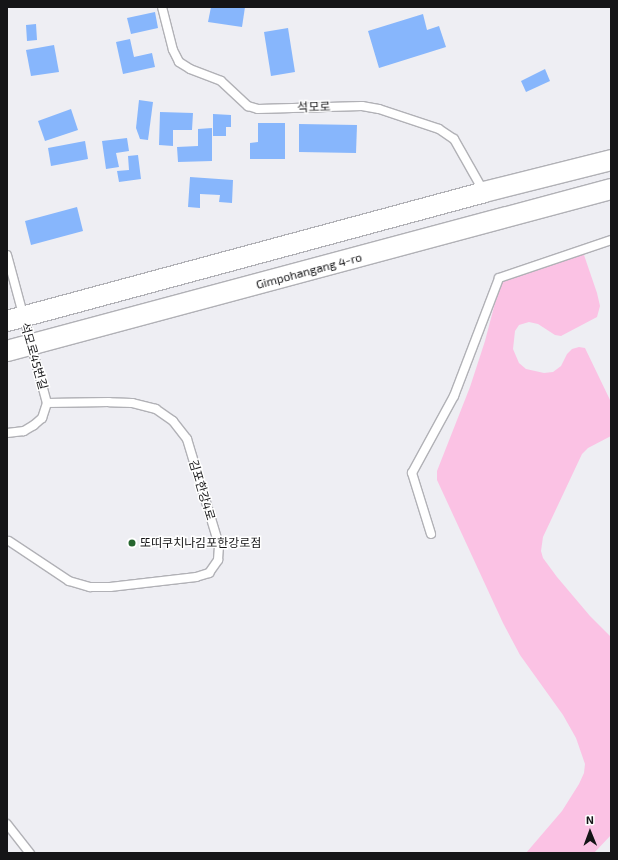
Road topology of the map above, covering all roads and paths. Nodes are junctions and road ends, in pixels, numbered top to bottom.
1 (162, 7) edge
2 (611, 160) edge
3 (611, 188) edge
4 (484, 192) junction
5 (611, 240) edge
6 (7, 255) edge
7 (15, 318) edge
8 (31, 345) junction
9 (7, 351) edge
10 (47, 403) junction
11 (7, 433) edge
12 (431, 534) dead end
13 (9, 541) dead end
14 (7, 824) edge
15 (30, 853) edge

1 - 4 lane, 석모로
2 - 4 street
3 - 8 street, Gimpohangang 4-ro
4 - 7 street
5 - 12 lane
6 - 7 lane, 석모로45번길
7 - 8 lane, 석모로45번길
8 - 9 street, Gimpohangang 4-ro
8 - 10 lane, 석모로45번길
10 - 11 lane, 석모로45번길
10 - 13 lane, 김포한강4로
14 - 15 lane

